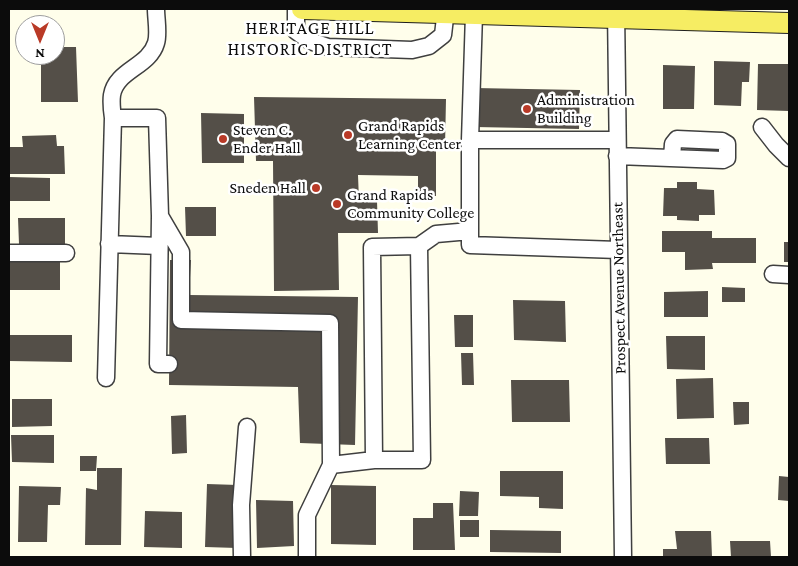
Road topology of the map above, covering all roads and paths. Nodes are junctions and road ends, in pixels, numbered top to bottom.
1 (156, 9) edge
2 (296, 9) edge
3 (302, 9) edge
4 (325, 9) edge
5 (789, 9) edge
6 (446, 11) edge
7 (502, 12) edge
8 (616, 13) edge
9 (474, 14) junction
10 (789, 23) edge
11 (113, 118) junction
12 (762, 127) dead end
13 (470, 140) junction
14 (617, 148) junction
15 (672, 158) dead end
16 (789, 158) edge
17 (160, 216) junction
18 (470, 232) junction
19 (110, 244) junction
20 (159, 246) junction
21 (419, 246) junction
22 (618, 250) junction
23 (9, 253) edge
24 (66, 253) dead end
25 (772, 274) dead end
26 (789, 275) edge
27 (169, 364) dead end
28 (106, 378) dead end
29 (247, 427) dead end
30 (374, 460) junction
31 (331, 465) junction
32 (242, 557) edge
33 (307, 557) edge
34 (623, 557) edge

1 - 11 street
2 - 6 street
3 - 4 main road
4 - 6 main road
5 - 10 street
6 - 9 main road
7 - 8 main road
7 - 9 main road
8 - 10 main road
8 - 14 street, Prospect Avenue Northeast
9 - 13 street
11 - 17 street
11 - 19 street
12 - 16 street
13 - 14 street
13 - 18 street
14 - 15 street
14 - 22 street, Prospect Avenue Northeast
17 - 20 street
17 - 31 street
18 - 21 street
18 - 22 street
19 - 20 street
19 - 28 street
20 - 27 street
21 - 30 street
21 - 30 street
22 - 34 street, Prospect Avenue Northeast
23 - 24 street
25 - 26 street
29 - 32 street
30 - 31 street
31 - 33 street

